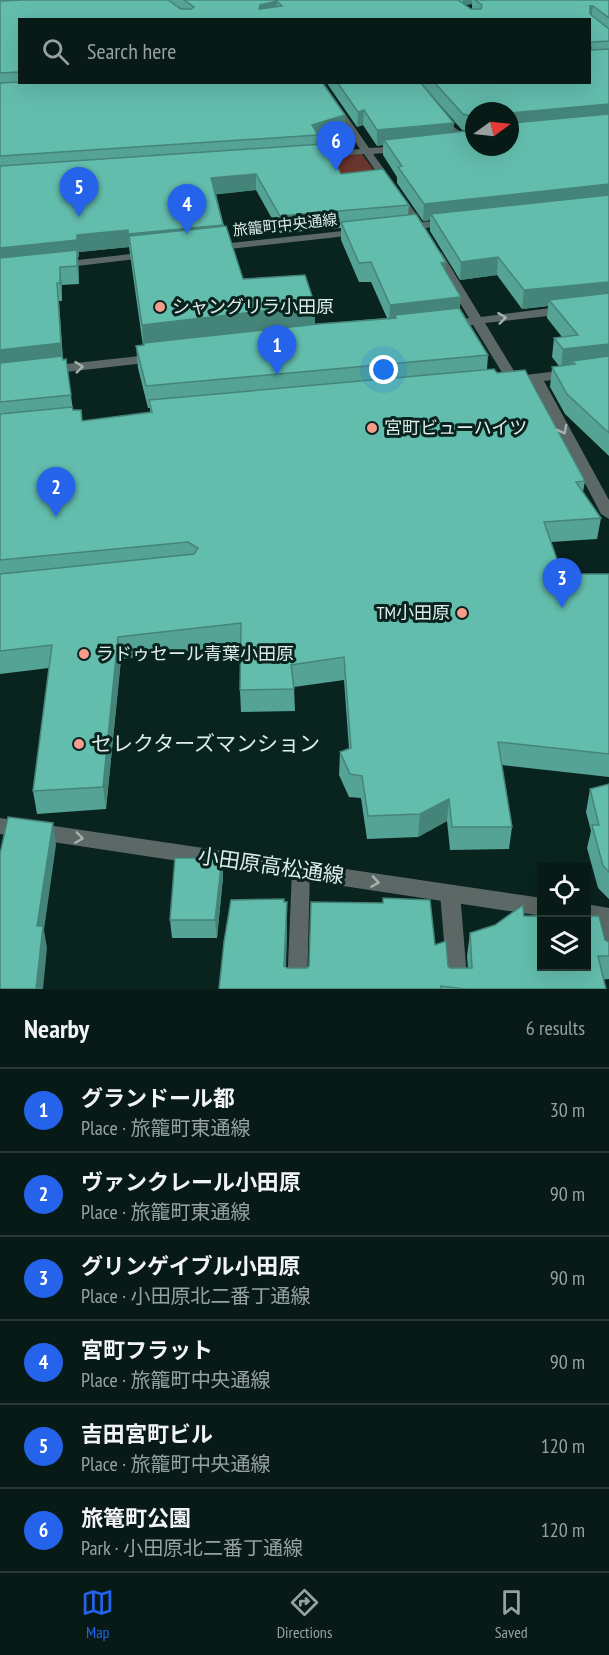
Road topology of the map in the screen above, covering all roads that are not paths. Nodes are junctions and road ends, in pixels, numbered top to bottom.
1 (319, 84) edge
2 (416, 84) edge
3 (465, 136) edge
4 (465, 142) edge
5 (448, 143) edge
6 (413, 147) edge
7 (367, 152) junction
8 (296, 157) edge
9 (467, 221) edge
10 (419, 226) junction
11 (396, 228) edge
12 (373, 231) edge
13 (198, 250) edge
14 (163, 254) edge
15 (47, 266) edge
16 (576, 309) edge
17 (476, 321) junction
18 (441, 326) edge
19 (167, 357) edge
20 (609, 369) edge
21 (36, 372) edge
22 (536, 378) junction
23 (513, 380) junction
24 (495, 383) edge
25 (609, 514) edge
26 (0, 826) edge
27 (301, 871) junction
28 (450, 893) junction
29 (537, 906) edge
30 (599, 915) edge
31 (609, 956) edge
32 (297, 989) edge
33 (458, 989) edge

1 - 7 street
2 - 3 street
4 - 5 street
6 - 7 street
7 - 8 street
7 - 10 street
9 - 10 street
10 - 11 street
10 - 17 street
12 - 13 street, 旅籠町中央通線
14 - 15 street
17 -> 16 street
17 - 18 street
17 - 23 street
21 -> 19 street
20 - 22 street
22 - 23 street
22 -> 25 street
23 - 24 street
26 -> 27 street, 小田原高松通線
27 -> 28 street, 小田原高松通線
27 - 32 lane
28 - 29 street, 小田原高松通線
28 - 33 lane
30 - 31 lane

